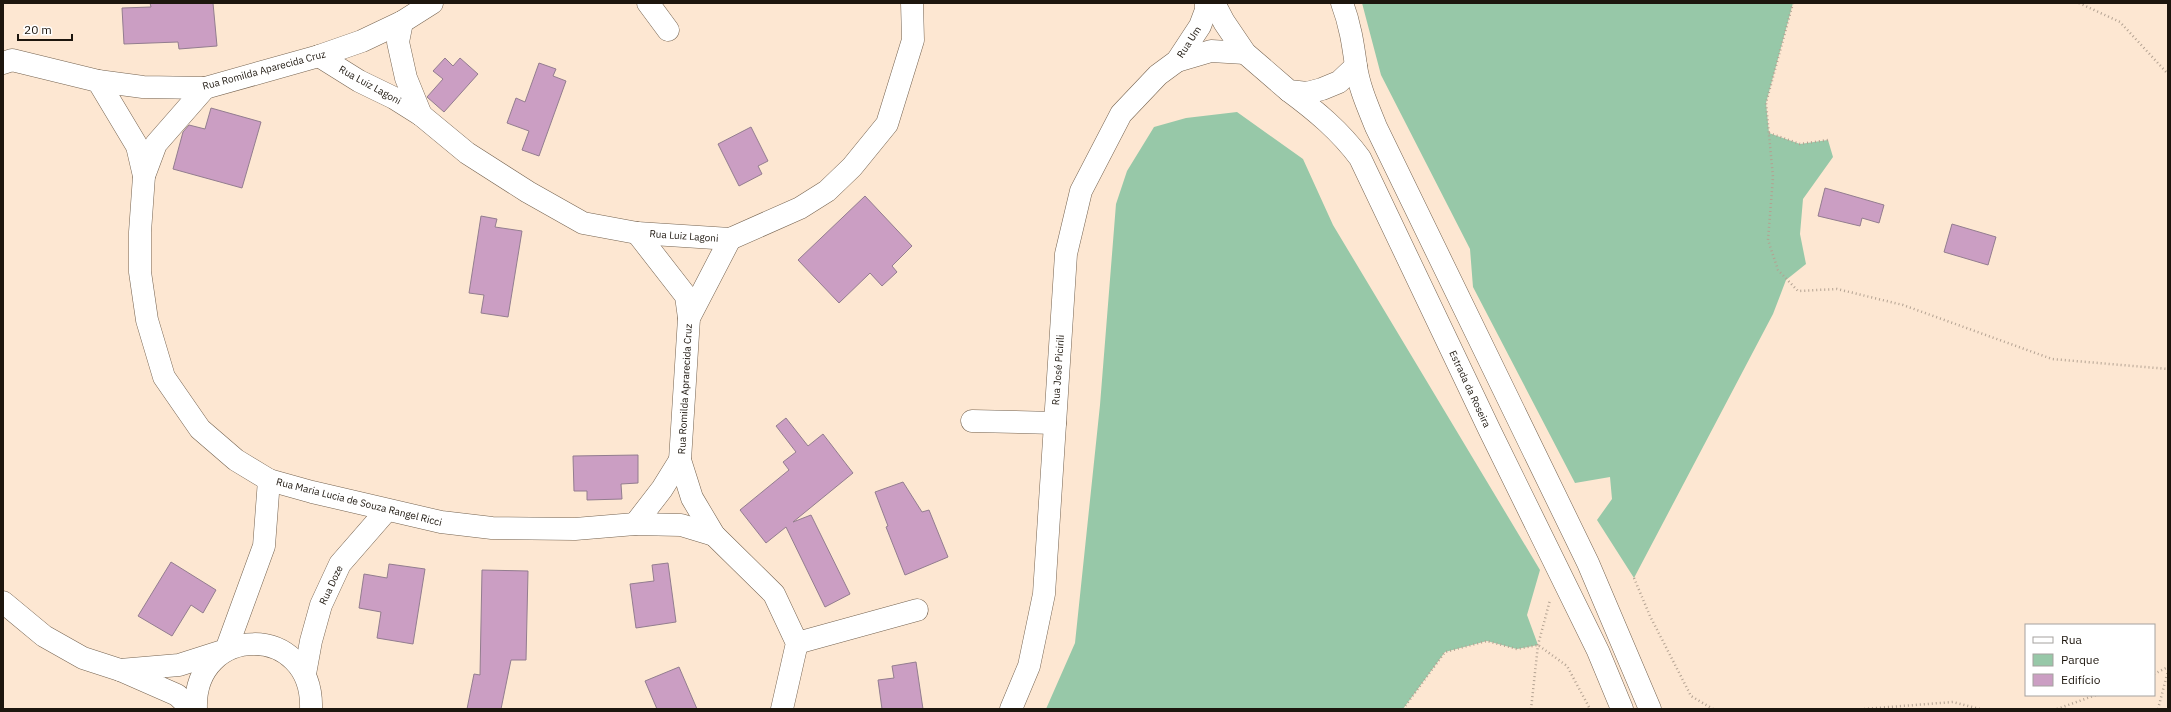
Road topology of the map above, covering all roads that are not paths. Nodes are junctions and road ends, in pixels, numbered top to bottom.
1 (432, 3) edge
2 (648, 3) edge
3 (912, 3) edge
4 (1206, 3) edge
5 (1214, 3) edge
6 (1342, 3) edge
7 (402, 22) junction
8 (668, 30) dead end
9 (1245, 53) junction
10 (319, 56) junction
11 (1177, 61) junction
12 (3, 63) edge
13 (1356, 66) junction
14 (98, 81) junction
15 (205, 88) junction
16 (1290, 92) junction
17 (421, 115) junction
18 (144, 176) junction
19 (637, 233) junction
20 (730, 239) junction
21 (689, 318) junction
22 (972, 421) dead end
23 (1055, 422) junction
24 (680, 460) junction
25 (269, 480) junction
26 (387, 510) junction
27 (635, 524) junction
28 (714, 535) junction
29 (3, 602) edge
30 (917, 610) dead end
31 (797, 644) junction
32 (226, 650) junction
33 (120, 670) junction
34 (309, 692) edge
35 (192, 709) edge
36 (196, 709) edge
37 (326, 709) edge
38 (782, 709) edge
39 (1011, 709) edge
40 (1622, 709) edge
41 (1650, 709) edge

1 - 7 street
2 - 8 street
3 - 20 street, Rua Luiz Lagoni
4 - 11 street, Rua Um
5 - 9 street, Estrada da Roseira
6 - 13 street
7 - 10 street, Rua Romilda Aparecida Cruz
7 - 17 street, Rua Luiz Lagoni
9 - 11 street, Rua Um
9 - 16 street, Estrada da Roseira
10 - 15 street, Rua Romilda Aparecida Cruz
10 - 17 street, Rua Luiz Lagoni
11 - 23 street, Rua José Picirili
12 - 14 street, Rua Romilda Aparecida Cruz
13 - 16 street
13 - 41 street
14 - 15 street, Rua Romilda Aparecida Cruz
14 - 18 street, Rua Maria Lucia de Souza Rangel Ricci
15 - 18 street, Rua Maria Lucia de Souza Rangel Ricci
16 - 40 street, Estrada da Roseira
17 - 19 street, Rua Luiz Lagoni
18 - 25 street, Rua Maria Lucia de Souza Rangel Ricci
19 - 20 street, Rua Luiz Lagoni
19 - 21 street, Rua Romilda Aprarecida Cruz
20 - 21 street, Rua Romilda Aprarecida Cruz
21 - 24 street, Rua Romilda Aprarecida Cruz
22 - 23 street
23 - 39 street, Rua José Picirili
24 - 27 street
24 - 28 street, Rua Romilda Aprarecida Cruz
25 - 26 street, Rua Maria Lucia de Souza Rangel Ricci
25 - 32 street
26 - 27 street, Rua Maria Lucia de Souza Rangel Ricci
26 - 34 street, Rua Doze
27 - 28 street, Rua Maria Lucia de Souza Rangel Ricci
28 - 31 street, Rua Romilda Aprarecida Cruz
29 - 33 street
30 - 31 street
31 - 38 street
32 - 33 street
32 - 34 street
32 - 36 street
33 - 35 street
34 - 37 street

